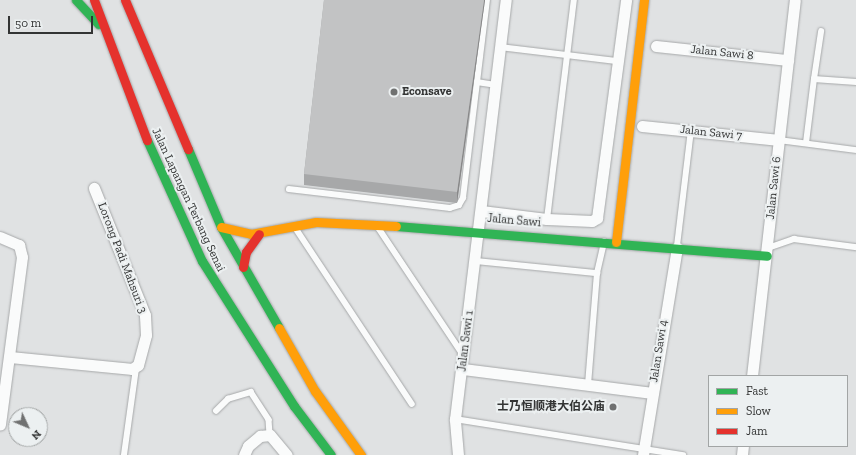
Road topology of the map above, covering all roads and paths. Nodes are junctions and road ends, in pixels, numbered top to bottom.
1 (76, 0) edge
2 (94, 0) edge
3 (125, 0) edge
4 (135, 0) edge
5 (487, 0) edge
6 (506, 0) edge
7 (574, 0) edge
8 (626, 0) edge
9 (644, 0) edge
10 (795, 0) edge
11 (134, 24) junction
12 (102, 30) junction
13 (820, 32) dead end
14 (656, 46) dead end
15 (499, 47) junction
16 (568, 55) junction
17 (788, 60) junction
18 (619, 61) junction
19 (814, 79) junction
20 (477, 82) junction
21 (856, 82) edge
22 (495, 85) junction
23 (642, 126) dead end
24 (691, 131) junction
25 (779, 140) junction
26 (806, 143) junction
27 (856, 150) edge
28 (94, 188) dead end
29 (289, 189) dead end
30 (481, 211) junction
31 (547, 219) junction
32 (376, 225) junction
33 (295, 226) junction
34 (222, 227) junction
35 (479, 230) junction
36 (259, 234) junction
37 (0, 237) edge
38 (604, 242) junction
39 (616, 242) junction
40 (856, 247) edge
41 (676, 248) junction
42 (768, 252) junction
43 (476, 260) junction
44 (243, 267) junction
45 (597, 273) junction
46 (10, 356) junction
47 (464, 357) junction
48 (136, 368) junction
49 (463, 369) junction
50 (752, 375) edge
51 (588, 385) junction
52 (652, 393) junction
53 (412, 404) dead end
54 (216, 411) dead end
55 (455, 419) junction
56 (0, 424) edge
57 (270, 435) junction
58 (643, 452) edge
59 (456, 454) edge
60 (124, 455) edge
61 (244, 455) edge
62 (287, 455) edge
63 (331, 455) edge
64 (361, 455) edge
65 (683, 455) edge

1 - 12 main road
2 - 12 main road, Jalan Lapangan Terbang Senai
3 - 11 main road, Jalan Lapangan Terbang Senai
4 - 11 main road
5 - 20 lane
6 - 15 street, Jalan Sawi 1
7 - 16 lane
8 - 18 street
9 - 39 main road
10 - 17 street, Jalan Sawi 6
11 - 34 main road, Jalan Lapangan Terbang Senai
12 - 63 main road, Jalan Lapangan Terbang Senai
13 - 19 lane
14 - 17 street, Jalan Sawi 8
15 - 16 lane
15 - 22 street, Jalan Sawi 1
16 - 18 lane
16 - 31 lane
17 - 25 street, Jalan Sawi 6
18 - 31 street
19 - 21 lane
19 - 26 lane
20 - 22 lane
20 - 29 lane
22 - 30 street, Jalan Sawi 1
23 - 24 street, Jalan Sawi 7
24 - 25 street, Jalan Sawi 7
24 - 41 lane
25 - 26 lane
25 - 42 street, Jalan Sawi 6
26 - 27 lane
28 - 48 street, Lorong Padi Mahsuri 3
30 - 31 street
30 - 35 street, Jalan Sawi 1
32 - 33 main road, Jalan Sawi
32 - 35 main road, Jalan Sawi
32 - 47 lane
33 - 36 main road, Jalan Sawi
33 - 53 lane
34 - 36 main road, Jalan Sawi
34 - 44 main road, Jalan Lapangan Terbang Senai
35 - 38 main road, Jalan Sawi
35 - 43 street, Jalan Sawi 1
36 - 44 main road
37 - 46 street
38 - 39 main road, Jalan Sawi
38 - 45 lane
39 - 41 main road, Jalan Sawi
40 - 42 lane
41 - 42 main road, Jalan Sawi
41 - 52 street, Jalan Sawi 4
42 - 50 street, Jalan Sawi 6
43 - 45 lane
43 - 47 street, Jalan Sawi 1
44 - 64 main road, Jalan Lapangan Terbang Senai
45 - 51 lane
46 - 48 street
46 - 56 street
47 - 49 street, Jalan Sawi 1
48 - 60 lane
49 - 51 street
49 - 55 street, Jalan Sawi 1
51 - 52 street
52 - 58 street, Jalan Sawi 4
54 - 57 lane
55 - 58 lane
55 - 59 street, Jalan Sawi 1
57 - 61 street
57 - 62 street
58 - 65 lane

